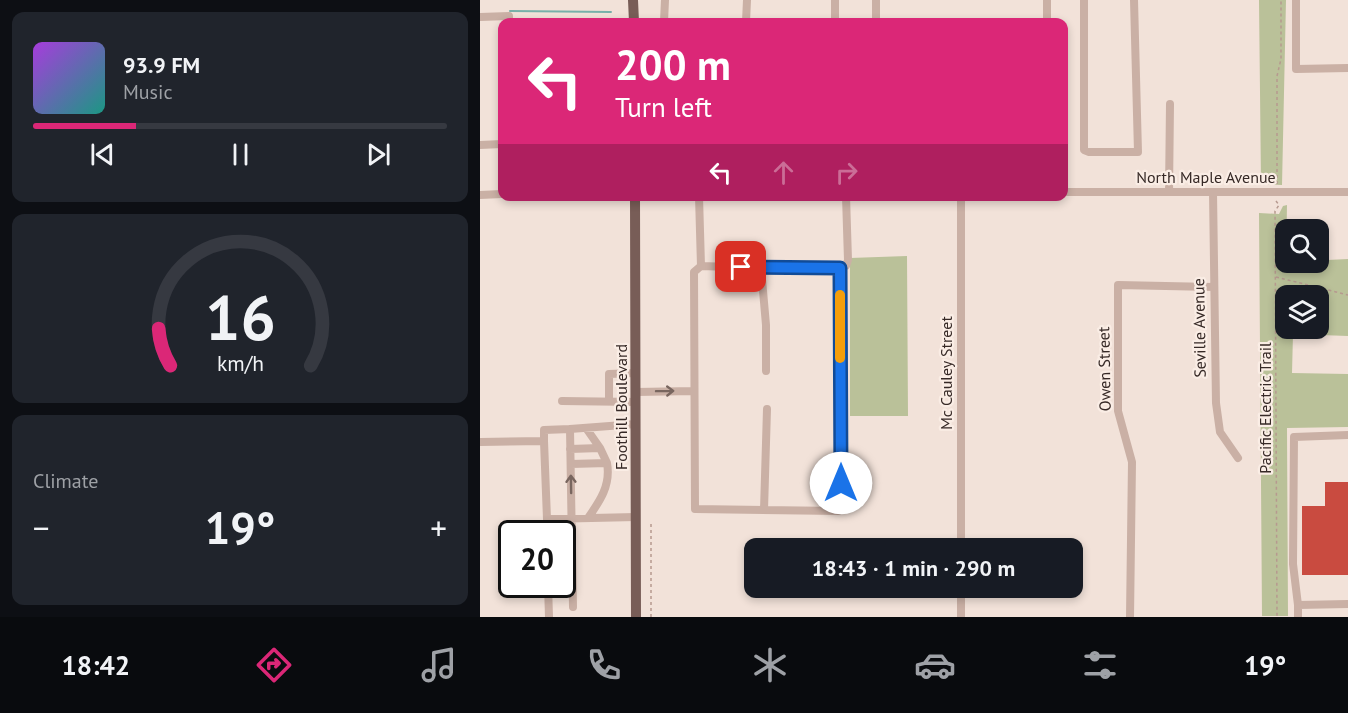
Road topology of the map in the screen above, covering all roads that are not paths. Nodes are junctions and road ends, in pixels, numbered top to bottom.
1 (633, 0) edge
2 (665, 0) edge
3 (747, 0) edge
4 (835, 0) edge
5 (876, 0) edge
6 (1047, 0) edge
7 (1084, 0) edge
8 (1134, 0) edge
9 (1296, 0) edge
10 (482, 17) edge
11 (509, 18) edge
12 (634, 18) edge
13 (664, 18) edge
14 (746, 18) edge
15 (835, 18) edge
16 (876, 18) edge
17 (1047, 18) edge
18 (1348, 68) edge
19 (1170, 104) dead end
20 (498, 144) edge
21 (480, 145) edge
22 (1068, 192) edge
23 (1169, 192) junction
24 (1213, 192) junction
25 (1348, 192) edge
26 (498, 194) edge
27 (480, 195) edge
28 (635, 201) edge
29 (699, 201) edge
30 (846, 201) edge
31 (961, 201) edge
32 (701, 266) junction
33 (761, 268) junction
34 (840, 268) junction
35 (1213, 287) junction
36 (766, 371) dead end
37 (636, 373) junction
38 (694, 391) junction
39 (636, 397) junction
40 (609, 400) junction
41 (562, 401) dead end
42 (766, 409) dead end
43 (636, 424) junction
44 (586, 428) junction
45 (570, 429) junction
46 (1348, 435) edge
47 (544, 441) junction
48 (480, 442) edge
49 (600, 448) junction
50 (570, 449) junction
51 (1238, 458) dead end
52 (571, 464) junction
53 (607, 464) junction
54 (764, 510) junction
55 (636, 517) junction
56 (572, 518) junction
57 (588, 518) junction
58 (547, 519) joint
59 (961, 538) edge
60 (548, 598) edge
61 (961, 598) edge
62 (1348, 604) edge
63 (1298, 605) junction
64 (573, 607) dead end
65 (549, 617) edge
66 (636, 617) edge
67 (961, 617) edge
68 (1130, 617) edge
69 (1298, 617) edge

1 - 12 main road
2 - 13 street
3 - 14 street
4 - 15 street
5 - 16 street
6 - 17 street
7 - 8 street
9 - 18 street
10 - 11 street
19 - 23 street
20 - 21 street
22 - 23 street, North Maple Avenue
23 - 24 street, North Maple Avenue
24 - 25 street, North Maple Avenue
24 - 35 street, Seville Avenue
26 - 27 street
28 - 37 main road, Foothill Boulevard
29 - 32 street
30 - 34 street
31 - 59 street, Mc Cauley Street
32 - 33 street
32 - 38 street
33 - 34 street
33 - 36 street
34 - 54 street
35 - 51 street, Seville Avenue
35 - 68 street, Owen Street
37 - 39 main road, Foothill Boulevard
37 - 40 street
39 -> 38 street
38 - 54 street
39 - 40 street
39 - 43 main road, Foothill Boulevard
40 - 41 street
42 - 54 street
43 - 44 street
43 - 55 main road, Foothill Boulevard
44 - 45 street
44 - 49 street
45 - 47 street
45 - 50 street
46 - 63 street
47 - 48 street
47 - 58 street
49 - 50 street
49 - 53 street
50 - 52 street
52 - 53 street
56 -> 52 street
53 - 57 street
55 - 57 street
55 - 66 main road, Foothill Boulevard
56 - 57 street
56 - 58 street
56 - 64 street
60 - 65 street
61 - 67 street
62 - 63 street
63 - 69 street

